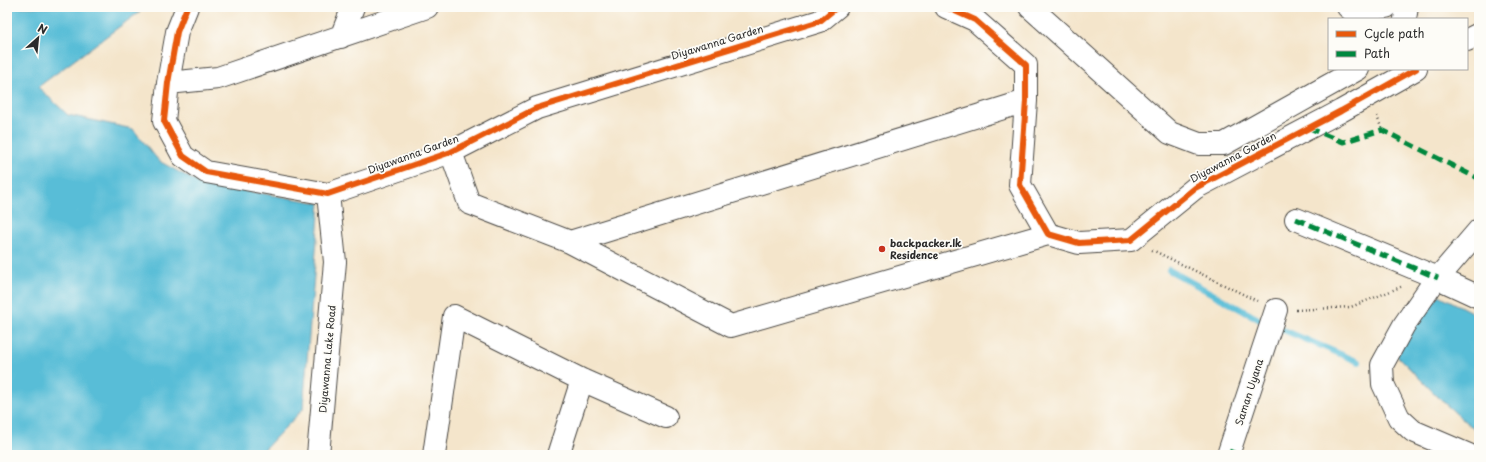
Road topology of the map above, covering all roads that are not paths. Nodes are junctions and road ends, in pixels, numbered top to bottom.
1 (187, 7) edge
2 (353, 7) edge
3 (427, 7) edge
4 (838, 7) edge
5 (946, 7) edge
6 (1030, 7) edge
7 (1348, 7) edge
8 (1386, 7) edge
9 (1407, 7) edge
10 (1405, 18) edge
11 (1479, 34) edge
12 (341, 37) junction
13 (1468, 40) edge
14 (1356, 70) edge
15 (1414, 70) edge
16 (168, 82) junction
17 (1026, 101) junction
18 (451, 152) junction
19 (328, 194) junction
20 (1296, 219) dead end
21 (1479, 230) edge
22 (1048, 234) junction
23 (570, 242) junction
24 (1438, 278) junction
25 (1479, 297) edge
26 (1272, 319) dead end
27 (582, 380) junction
28 (666, 417) dead end
29 (1232, 454) edge
30 (318, 455) edge
31 (434, 455) edge
32 (558, 455) edge
33 (1469, 455) edge

1 - 16 street, Diyawanna Garden
2 - 12 street
3 - 12 street
4 - 18 street, Diyawanna Garden
5 - 17 street
6 - 14 street
7 - 8 street
9 - 10 street
11 - 13 street
12 - 16 street
15 - 22 street, Diyawanna Garden
16 - 19 street, Diyawanna Garden
17 - 22 street
17 - 23 street
18 - 19 street, Diyawanna Garden
18 - 23 street
19 - 30 street, Diyawanna Lake Road
20 - 24 street
21 - 24 street
22 - 23 street
24 - 25 street
24 - 33 street
26 - 29 street, Saman Uyana
27 - 28 street
27 - 31 street
27 - 32 street

